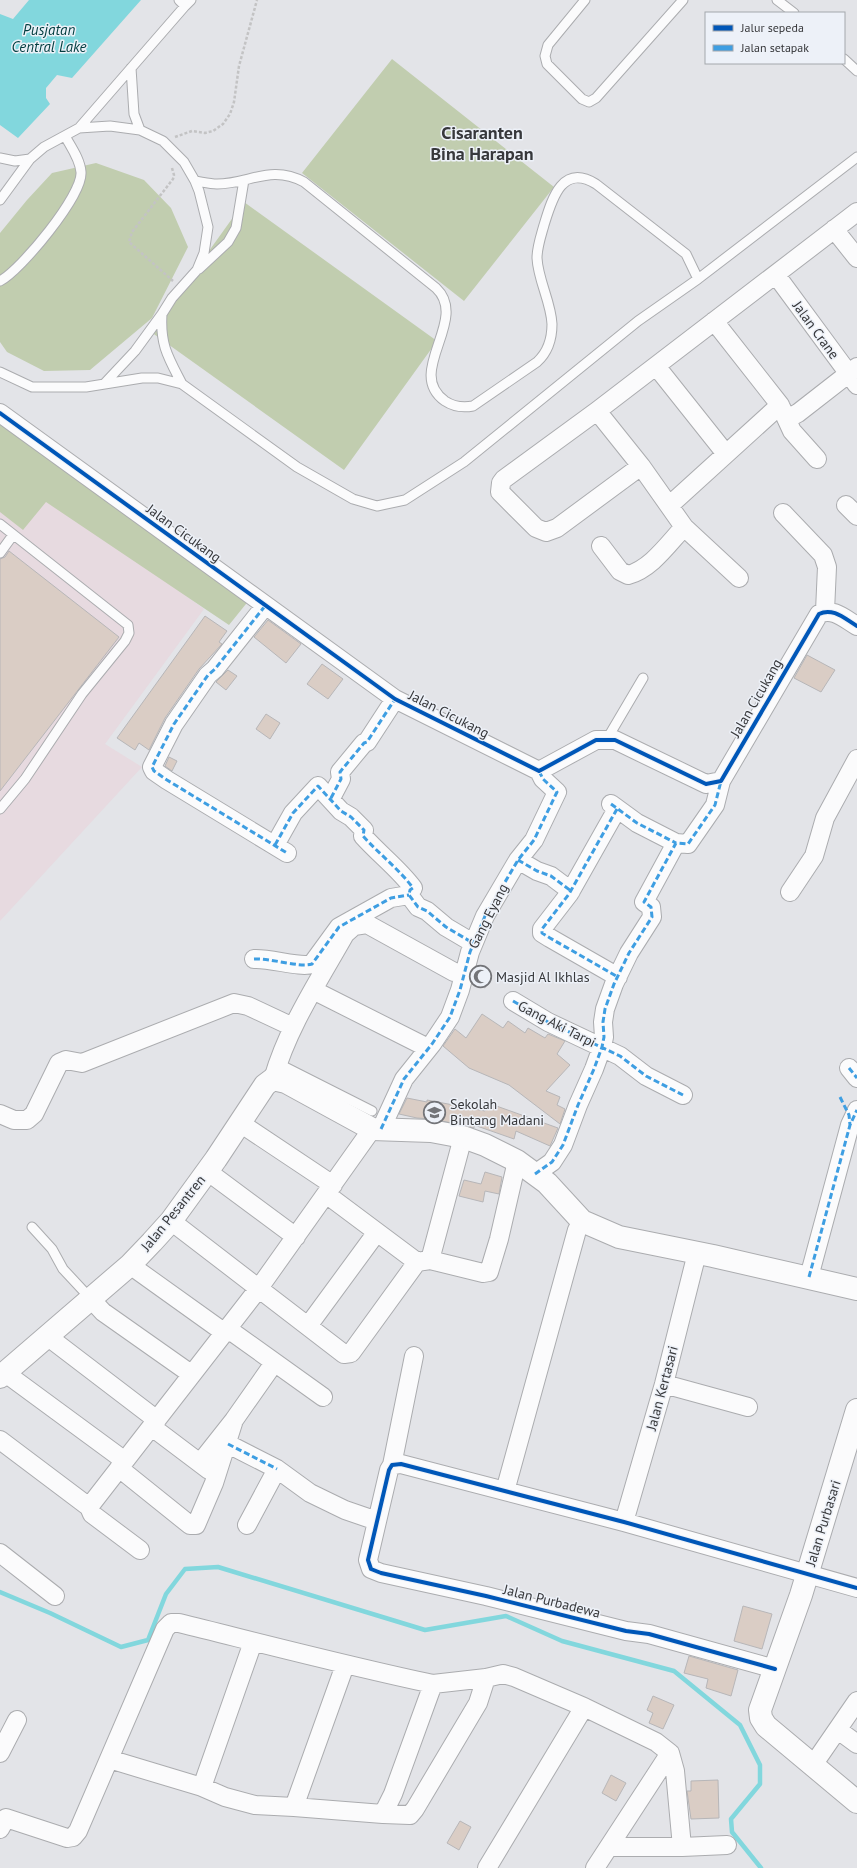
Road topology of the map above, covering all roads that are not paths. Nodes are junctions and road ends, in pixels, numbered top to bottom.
1 (585, 0) edge
2 (683, 0) edge
3 (777, 0) edge
4 (185, 2) edge
5 (793, 12) edge
6 (845, 60) edge
7 (131, 68) junction
8 (857, 71) edge
9 (80, 128) junction
10 (140, 130) junction
11 (65, 136) junction
12 (857, 157) edge
13 (0, 158) edge
14 (30, 159) junction
15 (244, 180) junction
16 (195, 181) junction
17 (0, 200) edge
18 (857, 212) edge
19 (834, 229) junction
20 (857, 258) edge
21 (198, 270) junction
22 (776, 275) junction
23 (698, 279) junction
24 (0, 281) edge
25 (162, 314) junction
26 (714, 321) junction
27 (656, 366) junction
28 (0, 372) edge
29 (854, 375) edge
30 (104, 384) junction
31 (182, 384) junction
32 (597, 411) junction
33 (783, 412) junction
34 (0, 413) edge
35 (726, 454) junction
36 (817, 459) dead end
37 (642, 466) junction
38 (670, 505) junction
39 (783, 513) dead end
40 (0, 524) edge
41 (684, 527) junction
42 (13, 534) junction
43 (601, 546) dead end
44 (0, 553) edge
45 (739, 578) dead end
46 (265, 606) junction
47 (825, 611) junction
48 (857, 626) edge
49 (643, 678) dead end
50 (395, 699) junction
51 (607, 739) junction
52 (857, 759) edge
53 (540, 771) junction
54 (720, 781) junction
55 (331, 798) junction
56 (0, 809) edge
57 (676, 843) junction
58 (518, 860) junction
59 (571, 891) junction
60 (790, 892) dead end
61 (409, 895) junction
62 (473, 943) junction
63 (254, 959) dead end
64 (454, 972) dead end
65 (618, 977) junction
66 (313, 990) junction
67 (513, 1002) dead end
68 (292, 1027) junction
69 (422, 1045) dead end
70 (602, 1047) junction
71 (275, 1071) junction
72 (683, 1095) dead end
73 (857, 1110) edge
74 (0, 1114) edge
75 (240, 1123) junction
76 (375, 1123) junction
77 (463, 1137) junction
78 (517, 1161) junction
79 (207, 1171) junction
80 (535, 1174) junction
81 (330, 1190) junction
82 (171, 1221) junction
83 (582, 1221) junction
84 (32, 1227) dead end
85 (377, 1232) junction
86 (296, 1236) junction
87 (697, 1253) junction
88 (424, 1261) junction
89 (130, 1265) junction
90 (809, 1277) junction
91 (259, 1288) junction
92 (857, 1289) edge
93 (90, 1298) junction
94 (308, 1326) junction
95 (226, 1331) junction
96 (47, 1336) junction
97 (414, 1356) dead end
98 (274, 1363) junction
99 (191, 1374) junction
100 (2, 1375) edge
101 (664, 1384) junction
102 (323, 1398) dead end
103 (748, 1407) dead end
104 (857, 1410) edge
105 (234, 1420) junction
106 (154, 1424) junction
107 (0, 1440) edge
108 (228, 1444) junction
109 (200, 1463) junction
110 (122, 1464) junction
111 (392, 1464) junction
112 (277, 1470) junction
113 (216, 1475) junction
114 (505, 1491) junction
115 (89, 1507) junction
116 (377, 1521) junction
117 (624, 1522) junction
118 (247, 1525) dead end
119 (140, 1550) dead end
120 (0, 1554) edge
121 (808, 1574) junction
122 (857, 1588) edge
123 (55, 1596) dead end
124 (253, 1642) junction
125 (345, 1665) junction
126 (775, 1669) junction
127 (486, 1678) junction
128 (433, 1684) junction
129 (857, 1701) edge
130 (584, 1707) junction
131 (17, 1720) dead end
132 (838, 1730) junction
133 (857, 1744) edge
134 (0, 1753) edge
135 (670, 1753) junction
136 (110, 1759) junction
137 (813, 1765) junction
138 (202, 1787) junction
139 (857, 1802) edge
140 (294, 1806) junction
141 (383, 1814) junction
142 (2, 1820) edge
143 (727, 1845) dead end
144 (609, 1847) junction
145 (682, 1847) junction
146 (487, 1868) edge
147 (595, 1868) edge

1 - 2 lane
3 - 5 lane
4 - 7 lane
6 - 8 lane
7 - 9 lane
7 - 10 lane
9 - 10 lane
9 - 11 lane
10 - 16 lane
11 - 14 lane
11 - 24 lane
12 - 23 lane
13 - 14 lane
14 - 17 lane
15 - 16 lane
15 - 21 lane
15 - 23 lane
16 - 21 lane
18 - 19 street
19 - 20 street
19 - 22 street
21 - 25 lane
22 - 26 street
22 - 29 street, Jalan Crane
23 - 31 lane
25 - 30 lane
25 - 31 lane
26 - 27 street
26 - 33 street
27 - 32 street
27 - 35 street
28 - 30 lane
29 - 33 street
30 - 31 lane
32 - 37 street
32 - 37 street
33 - 35 street
33 - 36 street
34 - 46 street, Jalan Cicukang
35 - 38 street
37 - 38 street
38 - 41 street
39 - 47 street
40 - 42 lane
41 - 43 street
41 - 45 street
42 - 44 lane
42 - 56 lane
46 - 50 street, Jalan Cicukang
46 - 55 street
47 - 48 street
47 - 54 street, Jalan Cicukang
49 - 51 lane
50 - 53 street, Jalan Cicukang
50 - 55 street
51 - 53 street
51 - 54 street
52 - 60 street
53 - 58 street, Gang Eyang
54 - 57 street
55 - 61 street
57 - 59 street
57 - 65 street
58 - 59 street
58 - 62 street, Gang Eyang
59 - 65 street
61 - 62 street
61 - 63 street
62 - 76 street, Gang Eyang
64 - 66 street
65 - 70 street
66 - 68 street
66 - 69 street
67 - 70 street, Gang Aki Tarpi
68 - 71 street
68 - 74 street
70 - 72 street, Gang Aki Tarpi
70 - 80 street
71 - 75 street, Jalan Pesantren
71 - 76 street
73 - 90 street
75 - 79 street, Jalan Pesantren
75 - 81 street
76 - 77 street
76 - 81 street, Gang Eyang
77 - 78 street
77 - 88 street
78 - 80 street
78 - 88 street
79 - 82 street, Jalan Pesantren
79 - 86 street
80 - 83 street
81 - 85 street
81 - 86 street, Gang Eyang
82 - 89 street, Jalan Pesantren
82 - 91 street
83 - 87 street
83 - 114 street
84 - 93 lane
85 - 88 street
85 - 94 street
86 - 91 street, Gang Eyang
87 - 90 street
87 - 101 street, Jalan Kertasari
88 - 94 street
89 - 93 street, Jalan Pesantren
89 - 95 street
90 - 92 street
91 - 94 street
91 - 95 street, Gang Eyang
93 - 96 street, Jalan Pesantren
93 - 99 street
95 - 98 street
95 - 99 street, Gang Eyang
96 - 100 street, Jalan Pesantren
96 - 106 street
97 - 111 street, Jalan Purbadewa
98 - 102 street
98 - 105 street
99 - 106 street, Gang Eyang
100 - 110 street
101 - 103 street
101 - 117 street, Jalan Kertasari
104 - 121 street, Jalan Purbasari
105 - 108 street
105 - 109 street
106 - 109 street
106 - 110 street, Gang Eyang
107 - 115 street
108 - 112 street
108 - 113 street
109 - 113 street
110 - 113 street
110 - 115 street, Gang Eyang
111 - 114 street
111 - 116 street, Jalan Purbadewa
112 - 116 street
112 - 118 street
114 - 117 street
115 - 119 street
116 - 126 street, Jalan Purbadewa
117 - 121 street
120 - 123 street
121 - 122 street
121 - 126 street, Jalan Purbasari
124 - 125 street
124 - 136 street
124 - 138 street
125 - 128 street
125 - 140 street
126 - 137 street, Jalan Purbasari
127 - 128 street
127 - 130 street
127 - 141 street
128 - 141 street
129 - 132 street
130 - 135 street
130 - 146 street
131 - 134 street
132 - 133 street
132 - 137 street
135 - 144 street
135 - 145 street
136 - 138 street
136 - 142 street
137 - 139 street, Jalan Purbasari
138 - 140 street
140 - 141 street
143 - 145 street
144 - 145 street
144 - 147 street

